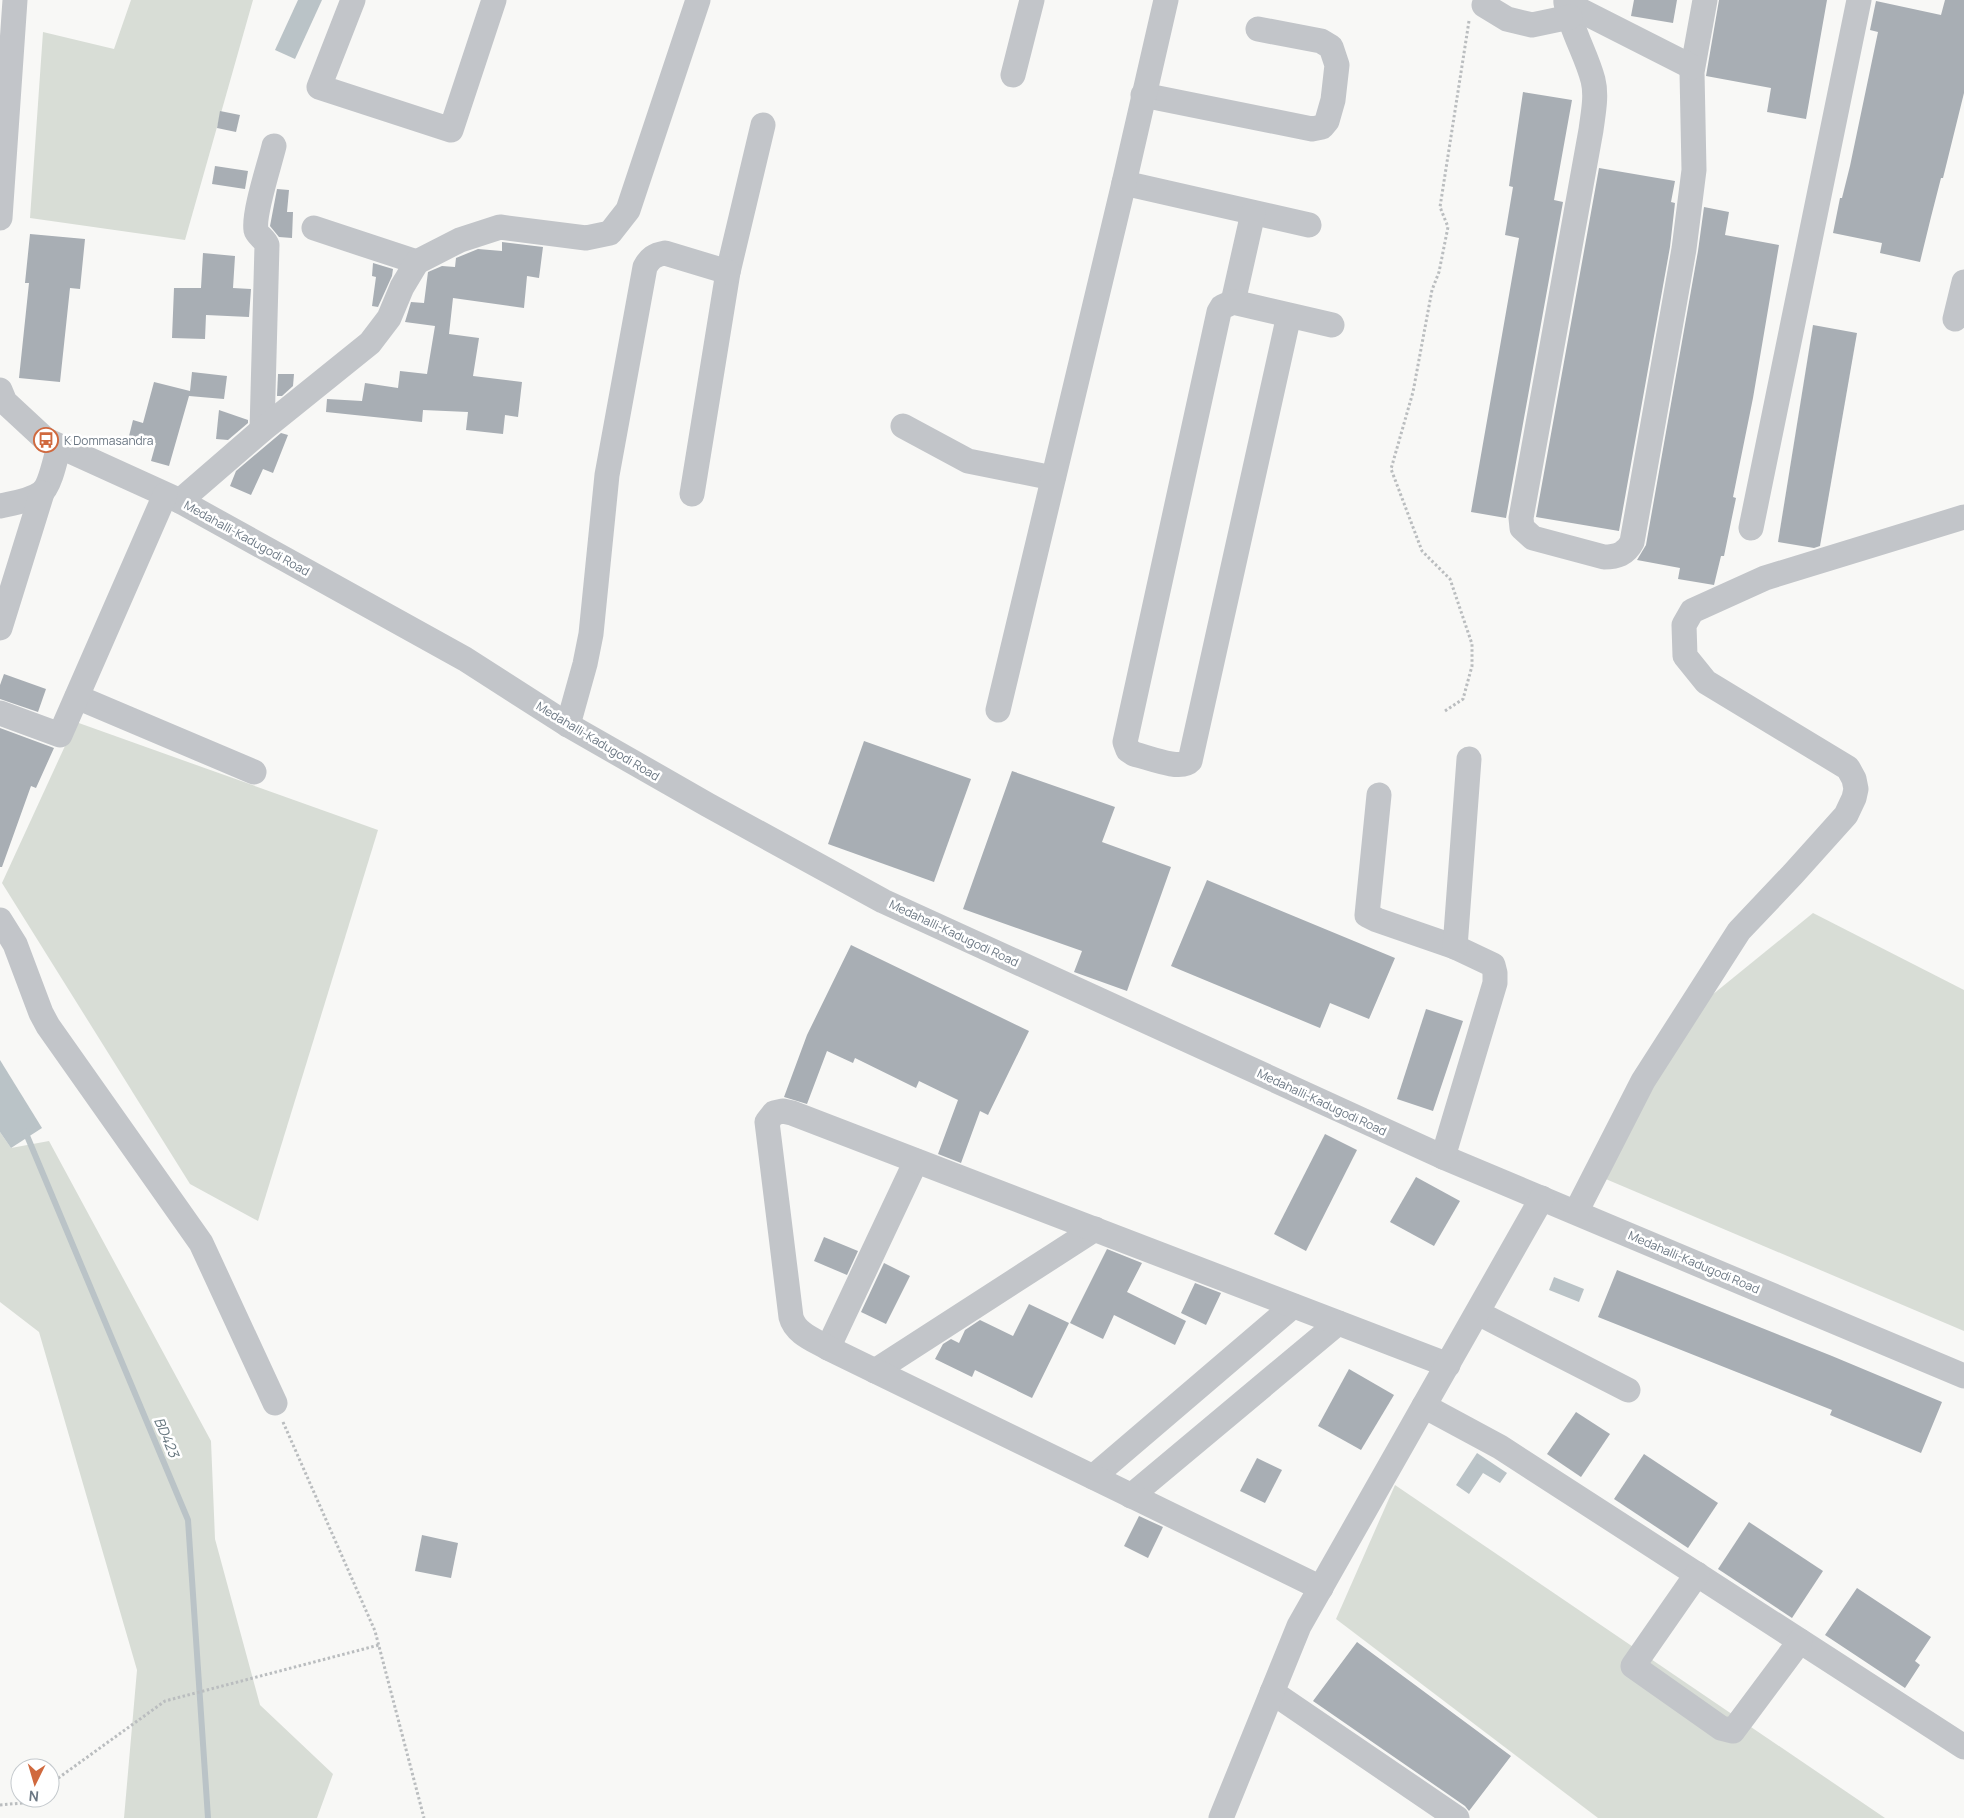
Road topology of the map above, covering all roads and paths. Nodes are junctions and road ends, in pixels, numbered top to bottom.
1 (15, 0) edge
2 (353, 0) edge
3 (494, 0) edge
4 (698, 0) edge
5 (1032, 0) edge
6 (1166, 0) edge
7 (1705, 0) edge
8 (1859, 0) edge
9 (1480, 1) edge
10 (1568, 7) edge
11 (1258, 29) dead end
12 (1692, 67) junction
13 (1013, 75) dead end
14 (1143, 95) junction
15 (763, 125) dead end
16 (274, 146) dead end
17 (1124, 183) junction
18 (1253, 213) junction
19 (0, 218) edge
20 (1309, 225) dead end
21 (314, 228) dead end
22 (417, 262) junction
23 (728, 272) junction
24 (1964, 282) edge
25 (1233, 302) junction
26 (1289, 315) junction
27 (1955, 319) dead end
28 (1332, 325) dead end
29 (0, 390) edge
30 (903, 426) dead end
31 (262, 430) junction
32 (59, 446) junction
33 (1053, 478) junction
34 (42, 493) junction
35 (692, 494) dead end
36 (173, 498) junction
37 (0, 506) edge
38 (1964, 518) edge
39 (1751, 528) dead end
40 (0, 628) edge
41 (77, 697) junction
42 (998, 710) dead end
43 (1445, 711) dead end
44 (0, 713) edge
45 (568, 725) junction
46 (1469, 758) dead end
47 (254, 772) dead end
48 (1379, 795) dead end
49 (0, 920) edge
50 (1455, 947) junction
51 (1443, 1157) junction
52 (916, 1161) junction
53 (1542, 1198) junction
54 (1576, 1212) junction
55 (1095, 1230) junction
56 (1293, 1306) junction
57 (1478, 1313) junction
58 (1338, 1323) junction
59 (828, 1348) junction
60 (1448, 1365) junction
61 (874, 1372) junction
62 (1964, 1376) edge
63 (1628, 1390) dead end
64 (275, 1403) joint
65 (1424, 1406) junction
66 (1093, 1477) junction
67 (1131, 1496) junction
68 (1696, 1574) junction
69 (1321, 1588) junction
70 (1800, 1641) junction
71 (378, 1645) junction
72 (1272, 1692) junction
73 (1964, 1747) edge
74 (60, 1777) edge
75 (424, 1818) edge
76 (1220, 1818) edge
77 (1456, 1818) edge

1 - 19 street
2 - 3 street
4 - 22 street
5 - 13 street
6 - 14 street
7 - 12 street
8 - 39 street
9 - 10 street
9 - 43 path
10 - 12 street
10 - 12 street
11 - 14 street
14 - 17 street
15 - 23 street
16 - 31 street
17 - 18 street
17 - 33 street
18 - 20 street
18 - 25 street
21 - 22 street
22 - 31 street
23 - 35 street
23 - 45 street
24 - 27 street
25 - 26 street
25 - 26 street
26 - 28 street
29 - 32 street, Medahalli-Kadugodi Road
30 - 33 street
31 - 36 street
32 - 34 street
32 - 36 street, Medahalli-Kadugodi Road
33 - 42 street
34 - 37 street
34 - 40 street
36 - 41 street
36 - 45 street, Medahalli-Kadugodi Road
38 - 54 street
41 - 44 street
41 - 47 street
45 - 51 street, Medahalli-Kadugodi Road
46 - 50 street
48 - 50 street
49 - 64 street
50 - 51 street
51 - 53 street, Medahalli-Kadugodi Road
52 - 55 street
52 - 59 street
52 - 59 street
53 - 54 street, Medahalli-Kadugodi Road
53 - 57 street
54 - 62 street, Medahalli-Kadugodi Road
55 - 56 street
55 - 61 street
56 - 58 street
56 - 66 street
57 - 60 street
57 - 63 street
58 - 60 street
58 - 67 street
59 - 61 street
60 - 65 street
61 - 66 street
64 - 71 path
65 - 68 street
65 - 69 street
66 - 67 street
67 - 69 street
68 - 70 street
68 - 70 street
69 - 72 street
70 - 73 street
71 - 74 path
71 - 75 path
72 - 76 street
72 - 77 street

